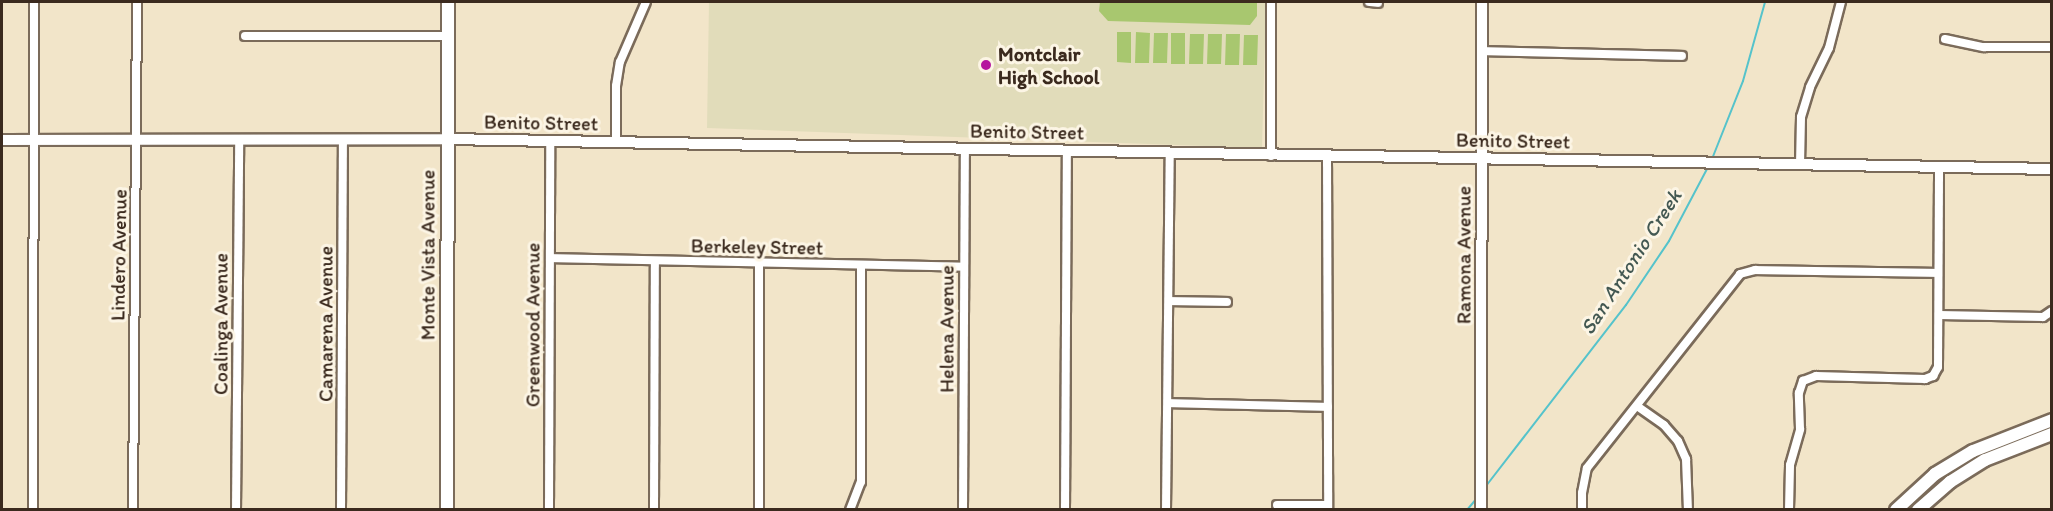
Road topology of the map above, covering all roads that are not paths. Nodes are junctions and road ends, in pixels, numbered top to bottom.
1 (34, 2) edge
2 (137, 2) edge
3 (448, 2) edge
4 (646, 2) edge
5 (1271, 2) edge
6 (1482, 2) edge
7 (1841, 2) edge
8 (245, 36) dead end
9 (447, 36) junction
10 (1945, 39) dead end
11 (2052, 47) edge
12 (1482, 51) junction
13 (1682, 56) dead end
14 (239, 139) junction
15 (343, 139) junction
16 (447, 139) junction
17 (2, 140) edge
18 (34, 140) junction
19 (137, 140) junction
20 (550, 141) junction
21 (615, 142) junction
22 (965, 149) junction
23 (1067, 151) junction
24 (1170, 153) junction
25 (1271, 156) junction
26 (1327, 157) junction
27 (1482, 158) junction
28 (1800, 165) junction
29 (1939, 167) junction
30 (2052, 170) edge
31 (550, 258) junction
32 (655, 262) junction
33 (759, 263) junction
34 (861, 265) junction
35 (963, 267) junction
36 (1938, 273) junction
37 (1169, 302) junction
38 (1227, 302) dead end
39 (2051, 313) edge
40 (1939, 315) junction
41 (1168, 403) junction
42 (1637, 405) junction
43 (1328, 407) junction
44 (2052, 420) edge
45 (2052, 434) edge
46 (1277, 505) dead end
47 (1328, 507) edge
48 (1481, 507) edge
49 (33, 510) edge
50 (133, 510) edge
51 (236, 510) edge
52 (342, 510) edge
53 (447, 510) edge
54 (549, 510) edge
55 (654, 510) edge
56 (759, 510) edge
57 (850, 510) edge
58 (963, 510) edge
59 (1065, 510) edge
60 (1166, 510) edge
61 (1582, 510) edge
62 (1688, 510) edge
63 (1789, 510) edge
64 (1896, 510) edge
65 (1918, 510) edge

1 - 18 street
2 - 19 street, Lindero Avenue
3 - 9 main road, Monte Vista Avenue
4 - 21 street
5 - 25 street
6 - 12 street, Ramona Avenue
7 - 28 street
8 - 9 street
9 - 16 main road, Monte Vista Avenue
10 - 11 street
12 - 13 street
12 - 27 street, Ramona Avenue
14 - 15 street, Benito Street
14 - 19 street, Benito Street
14 - 51 street, Coalinga Avenue
15 - 16 street, Benito Street
15 - 52 street, Camarena Avenue
16 - 20 street, Benito Street
16 - 53 main road, Monte Vista Avenue
17 - 18 street, Benito Street
18 - 19 street, Benito Street
18 - 49 street
19 - 50 street, Lindero Avenue
20 - 21 street, Benito Street
20 - 31 street, Greenwood Avenue
21 - 22 street, Benito Street
22 - 23 street, Benito Street
22 - 35 street, Helena Avenue
23 - 24 street, Benito Street
23 - 59 street
24 - 25 street, Benito Street
24 - 37 street
25 - 26 street, Benito Street
26 - 27 street, Benito Street
26 - 43 street
27 - 28 street, Benito Street
27 - 48 street, Ramona Avenue
28 - 29 street, Benito Street
29 - 30 street, Benito Street
29 - 36 street
31 - 32 street, Berkeley Street
31 - 54 street, Greenwood Avenue
32 - 33 street, Berkeley Street
32 - 55 street
33 - 34 street, Berkeley Street
33 - 56 street
34 - 35 street, Berkeley Street
34 - 57 street
35 - 58 street, Helena Avenue
36 - 40 street
36 - 42 street
37 - 38 street
37 - 41 street
39 - 40 street
40 - 63 street
41 - 43 street
41 - 60 street
42 - 61 street
42 - 62 street
43 - 47 street
44 - 64 main road
45 - 65 main road
46 - 47 street

